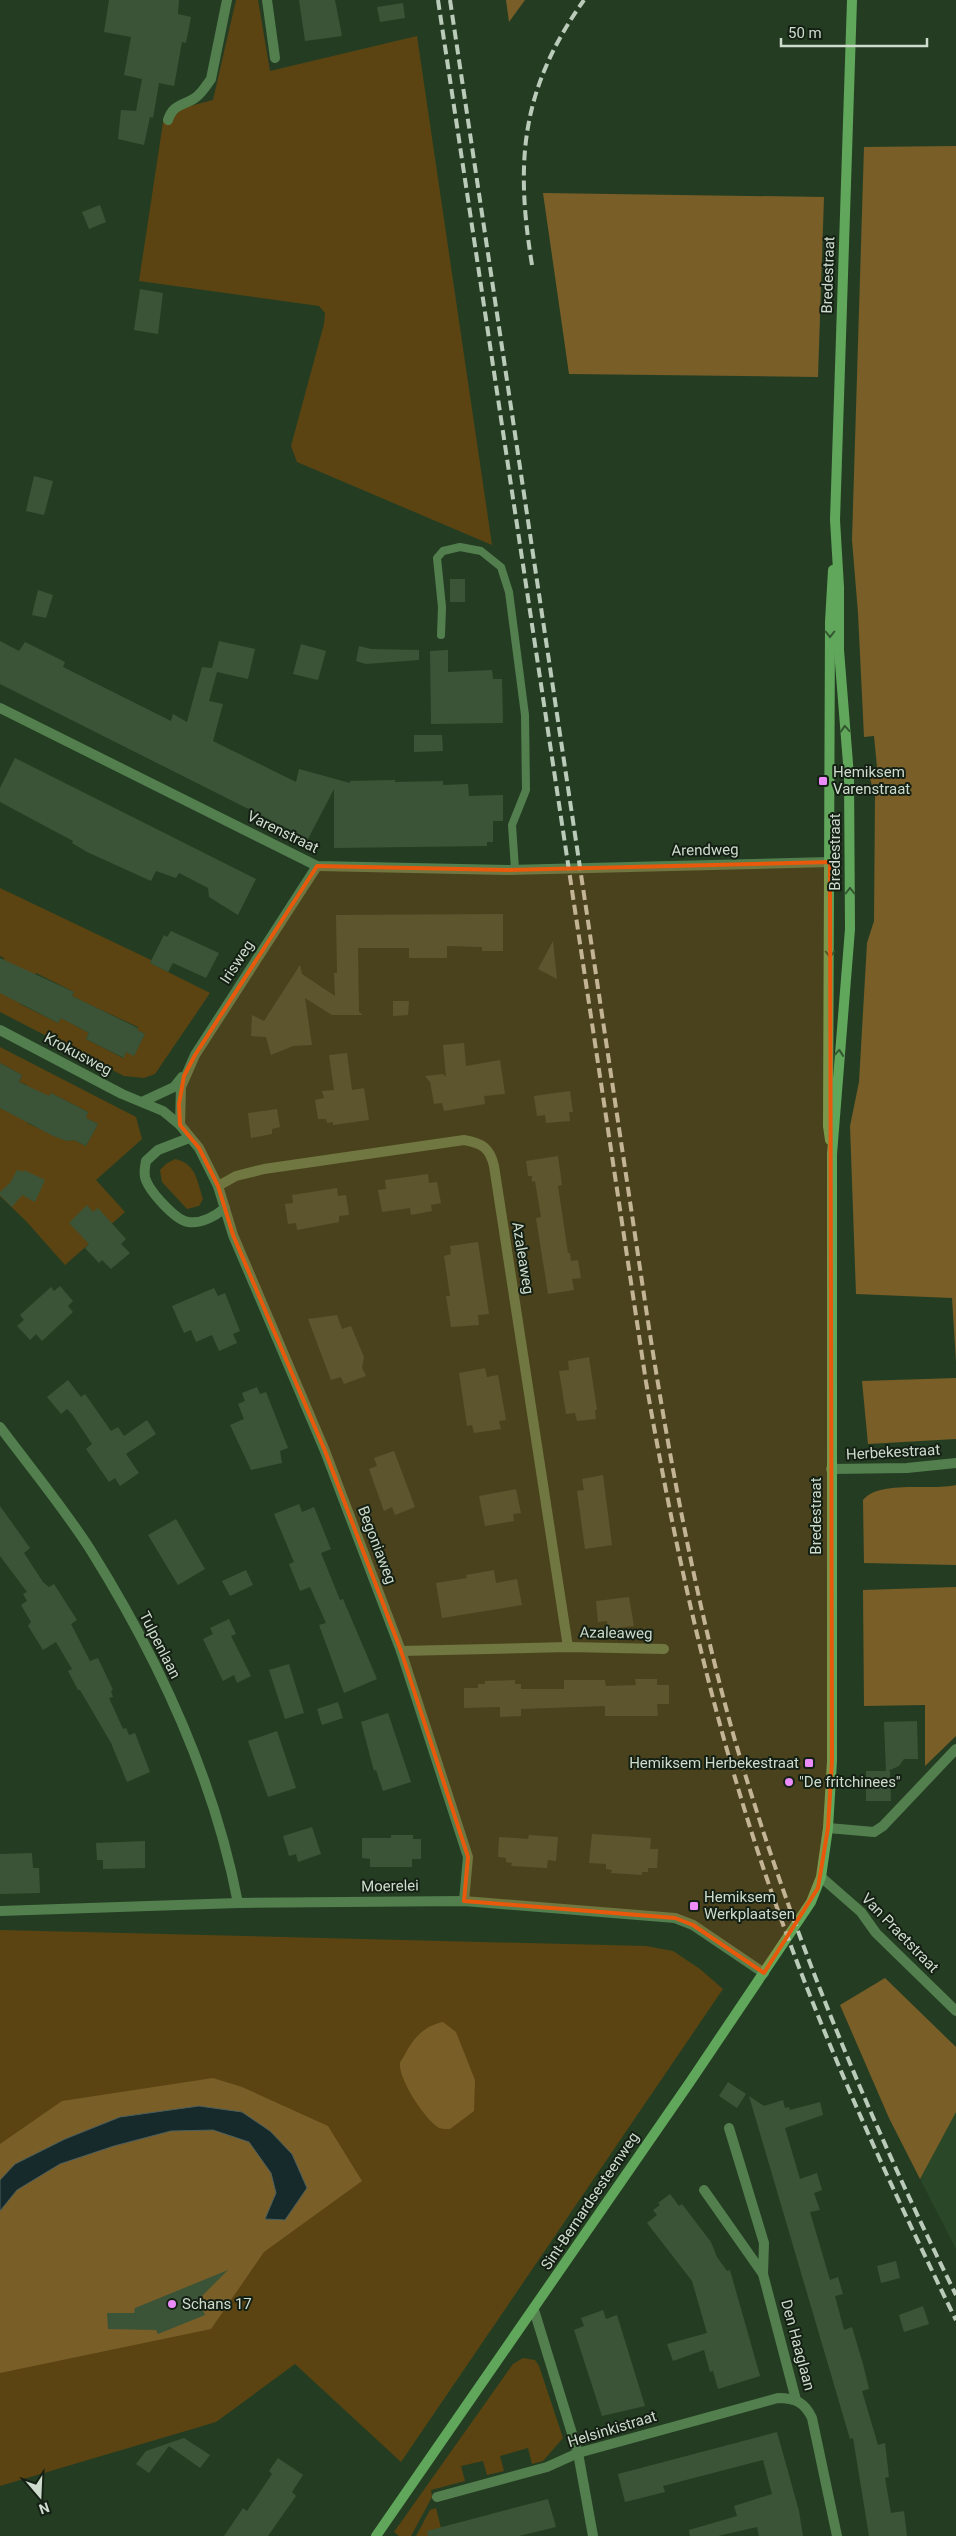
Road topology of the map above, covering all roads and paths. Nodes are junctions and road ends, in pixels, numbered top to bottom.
1 (228, 0) edge
2 (267, 0) edge
3 (852, 0) edge
4 (275, 58) dead end
5 (168, 120) dead end
6 (835, 550) junction
7 (441, 635) dead end
8 (0, 708) edge
9 (830, 862) junction
10 (317, 866) junction
11 (580, 867) joint
12 (515, 869) junction
13 (0, 1030) edge
14 (184, 1076) junction
15 (144, 1101) junction
16 (180, 1125) junction
17 (189, 1138) junction
18 (832, 1154) junction
19 (218, 1186) junction
20 (225, 1208) junction
21 (0, 1427) edge
22 (956, 1462) edge
23 (831, 1470) junction
24 (568, 1647) junction
25 (664, 1649) dead end
26 (401, 1652) junction
27 (956, 1749) edge
28 (828, 1828) junction
29 (821, 1877) junction
30 (464, 1901) junction
31 (238, 1903) junction
32 (0, 1911) edge
33 (764, 1973) junction
34 (956, 2011) edge
35 (729, 2128) dead end
36 (704, 2190) dead end
37 (763, 2274) junction
38 (534, 2310) junction
39 (796, 2400) junction
40 (578, 2453) junction
41 (437, 2498) dead end
42 (376, 2536) edge
43 (593, 2536) edge
44 (837, 2536) edge

1 - 5 street
2 - 4 street
3 - 6 main road, Bredestraat
6 -> 9 main road, Bredestraat
18 -> 6 main road, Bredestraat
7 - 12 lane
8 - 10 street, Varenstraat
9 - 11 street, Arendweg
9 -> 18 main road, Bredestraat
10 - 12 street, Varenstraat
10 - 14 street, Irisweg
11 - 12 street, Varenstraat
13 - 15 street, Krokusweg
14 - 15 street, Irisweg
14 - 16 street, Irisweg
15 - 16 street
16 - 17 street
17 - 19 street
17 - 20 street
18 - 23 main road, Bredestraat
19 - 20 street
19 - 24 street, Azaleaweg
20 - 26 street, Begoniaweg
21 - 31 street, Tulpenlaan
22 - 23 street, Herbekestraat
23 - 28 main road, Bredestraat
24 - 25 street, Azaleaweg
24 - 26 street, Azaleaweg
26 - 30 street, Begoniaweg
27 - 28 street
28 - 29 main road, Bredestraat
29 - 33 main road, Sint-Bernardsesteenweg
29 - 34 street, Van Praetstraat
30 - 31 street, Moerelei
30 - 33 street, Moerelei
31 - 32 street, Moerelei
33 - 38 main road, Sint-Bernardsesteenweg
35 - 37 street, Den Haaglaan
36 - 37 street, Den Haaglaan
37 - 39 street, Den Haaglaan
38 - 40 street
38 - 42 main road, Sint-Bernardsesteenweg
39 - 40 street, Helsinkistraat
39 - 44 street, Den Haaglaan
40 - 41 street, Helsinkistraat
40 - 43 street

